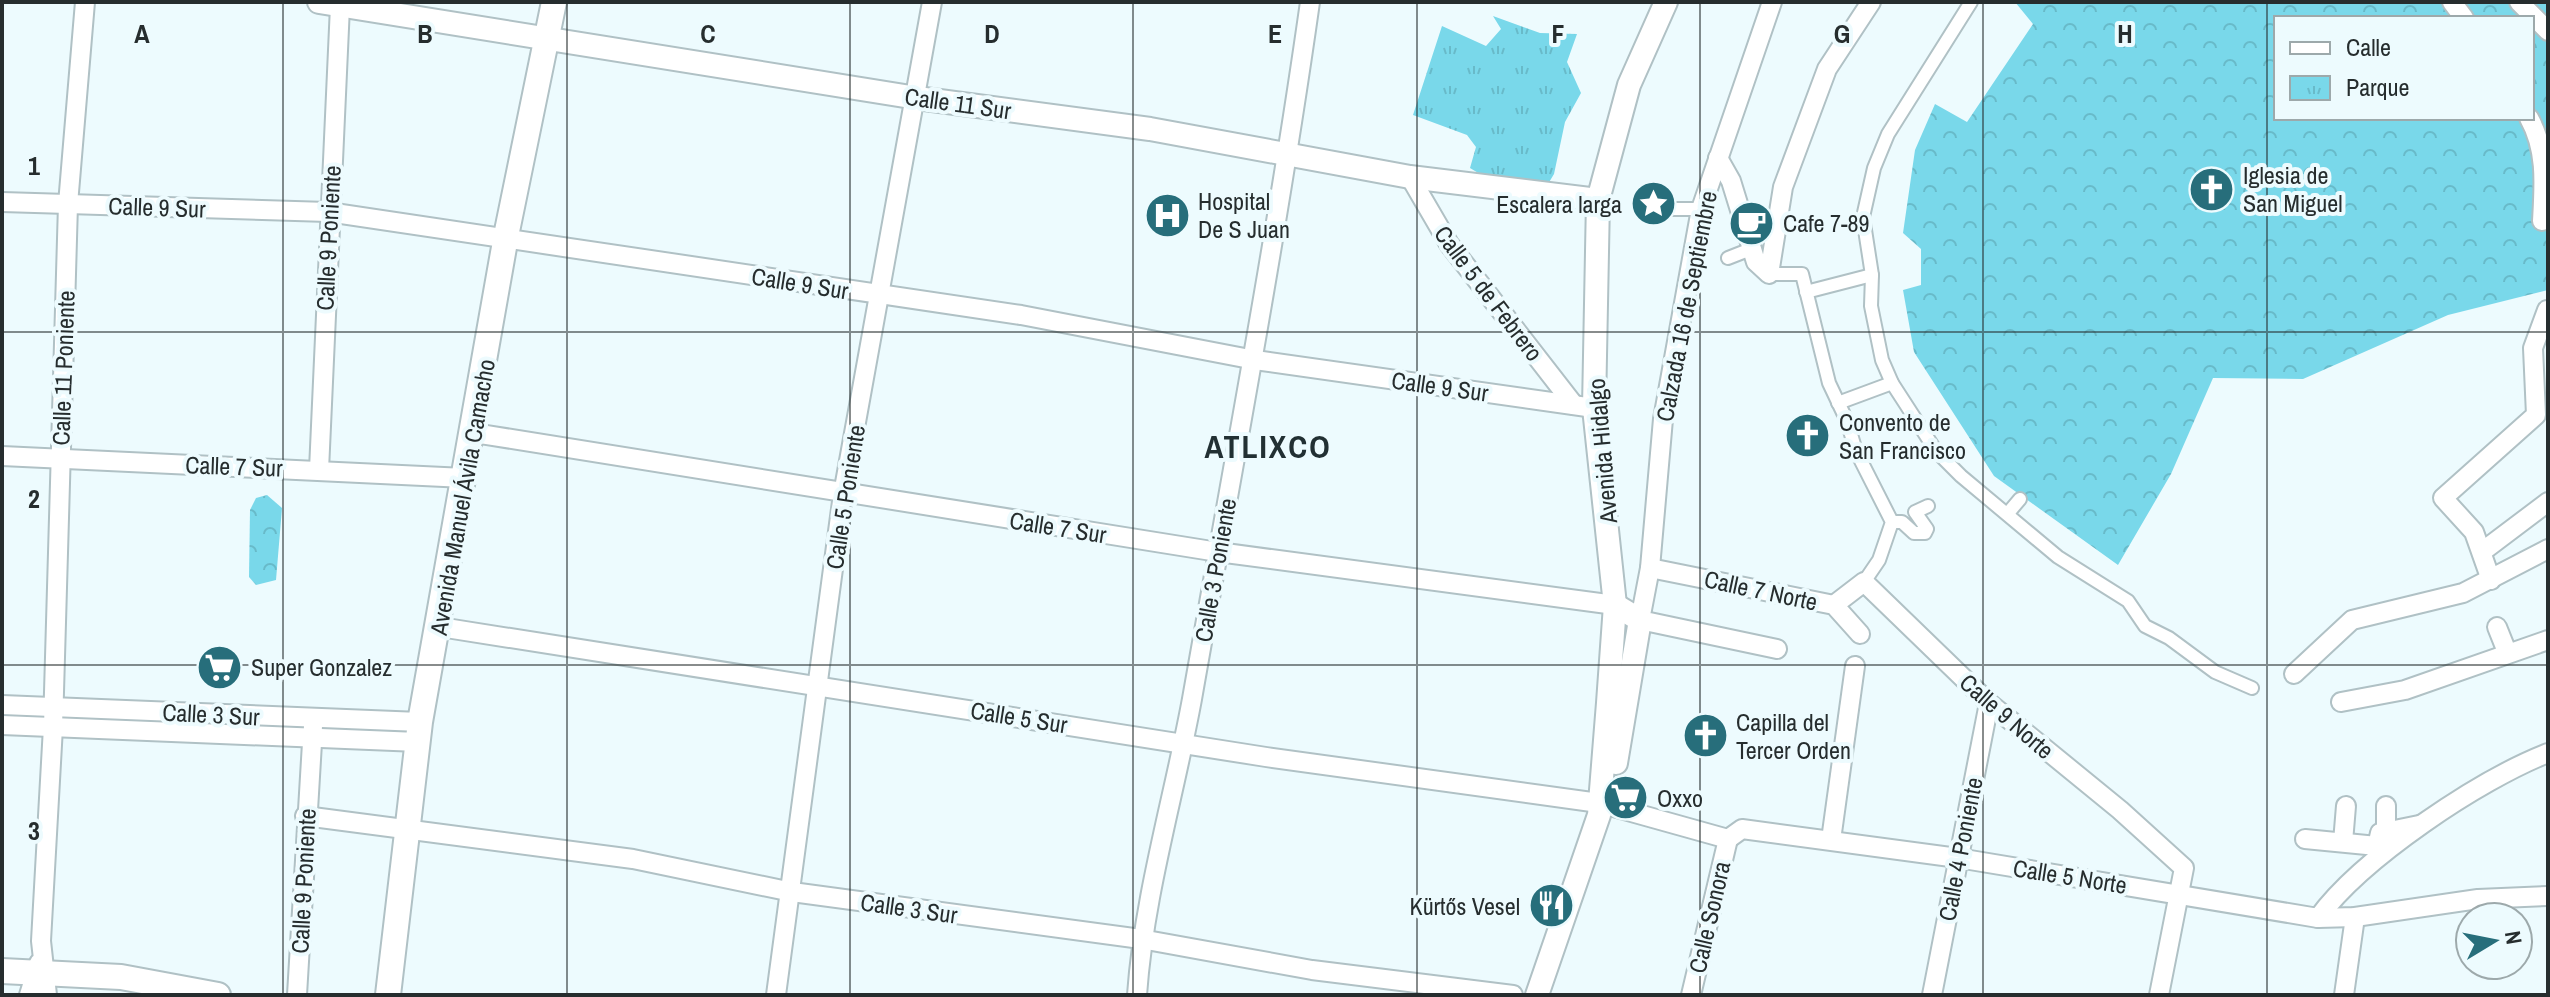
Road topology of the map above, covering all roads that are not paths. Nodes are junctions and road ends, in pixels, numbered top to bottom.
1 (85, 2) edge
2 (554, 2) edge
3 (932, 2) edge
4 (1310, 2) edge
5 (1666, 2) edge
6 (1772, 2) edge
7 (1871, 2) edge
8 (1971, 2) edge
9 (330, 4) edge
10 (546, 40) junction
11 (917, 98) junction
12 (2530, 120) edge
13 (1288, 155) junction
14 (1718, 158) junction
15 (1410, 177) junction
16 (1598, 200) junction
17 (2, 202) edge
18 (68, 204) junction
19 (1664, 209) dead end
20 (1701, 209) junction
21 (328, 212) junction
22 (2542, 221) dead end
23 (506, 236) junction
24 (1751, 249) junction
25 (1728, 258) dead end
26 (1769, 274) junction
27 (1872, 275) junction
28 (1806, 292) junction
29 (881, 296) junction
30 (2547, 310) edge
31 (1255, 360) junction
32 (1892, 383) junction
33 (1838, 403) junction
34 (1584, 406) junction
35 (474, 433) junction
36 (2, 456) edge
37 (60, 459) junction
38 (319, 470) junction
39 (465, 478) junction
40 (843, 494) junction
41 (2020, 499) dead end
42 (2548, 502) edge
43 (1928, 506) dead end
44 (2009, 512) junction
45 (1892, 522) junction
46 (2548, 549) edge
47 (2483, 551) junction
48 (1218, 552) junction
49 (1650, 568) junction
50 (2491, 580) junction
51 (1864, 582) junction
52 (1615, 605) junction
53 (1834, 605) junction
54 (1640, 620) junction
55 (440, 627) junction
56 (2497, 627) dead end
57 (1860, 634) dead end
58 (2548, 640) edge
59 (1777, 649) dead end
60 (2507, 652) junction
61 (1855, 666) dead end
62 (2294, 674) dead end
63 (819, 685) junction
64 (2252, 688) dead end
65 (2341, 702) dead end
66 (1989, 703) junction
67 (2, 705) edge
68 (52, 705) junction
69 (2, 725) edge
70 (53, 727) junction
71 (313, 729) junction
72 (419, 732) junction
73 (1184, 743) junction
74 (2548, 753) edge
75 (2346, 806) dead end
76 (2386, 806) dead end
77 (1602, 808) junction
78 (305, 816) junction
79 (2426, 824) junction
80 (406, 829) junction
81 (2386, 832) junction
82 (1728, 839) junction
83 (2305, 839) dead end
84 (1831, 840) junction
85 (2343, 842) junction
86 (1958, 858) junction
87 (792, 892) junction
88 (2182, 894) junction
89 (2548, 896) edge
90 (2355, 917) junction
91 (2318, 918) junction
92 (1141, 939) junction
93 (2, 971) edge
94 (40, 979) edge
95 (218, 995) edge
96 (297, 995) edge
97 (388, 995) edge
98 (776, 995) edge
99 (1137, 995) edge
100 (1513, 995) edge
101 (1537, 995) edge
102 (1691, 995) edge
103 (1932, 995) edge
104 (2159, 995) edge
105 (2344, 995) edge

1 - 18 street, Calle 11 Poniente
2 - 10 main road, Avenida Manuel Ávila Camacho
3 - 11 street, Calle 5 Poniente
4 - 13 street, Calle 3 Poniente
5 - 16 street, Avenida Hidalgo
6 - 14 street, Calzada 16 de Septiembre
7 - 26 street
8 - 27 street
9 - 10 street, Calle 11 Sur
9 - 21 street, Calle 9 Poniente
10 - 11 street, Calle 11 Sur
10 - 23 main road, Avenida Manuel Ávila Camacho
11 - 13 street, Calle 11 Sur
11 - 29 street, Calle 5 Poniente
12 - 22 street
13 - 15 street, Calle 11 Sur
13 - 31 street, Calle 3 Poniente
14 - 20 street, Calzada 16 de Septiembre
14 - 24 street
15 - 16 street, Calle 11 Sur
15 - 34 street, Calle 5 de Febrero
16 - 34 street, Avenida Hidalgo
17 - 18 street, Calle 9 Sur
18 - 21 street, Calle 9 Sur
18 - 37 street, Calle 11 Poniente
19 - 20 street
20 - 49 street, Calzada 16 de Septiembre
21 - 23 street, Calle 9 Sur
21 - 38 street, Calle 9 Poniente
23 - 29 street, Calle 9 Sur
23 - 35 main road, Avenida Manuel Ávila Camacho
24 - 25 street
24 - 26 street
26 - 28 street
27 - 28 street
27 - 32 street
28 - 33 street
29 - 31 street, Calle 9 Sur
29 - 40 street, Calle 5 Poniente
30 - 47 street
31 - 34 street, Calle 9 Sur
31 - 48 street, Calle 3 Poniente
32 - 33 street
32 - 44 street
33 - 45 street
34 - 52 street, Avenida Hidalgo
35 - 39 main road, Avenida Manuel Ávila Camacho
35 - 40 street, Calle 7 Sur
36 - 37 street, Calle 7 Sur
37 - 38 street, Calle 7 Sur
37 - 68 street, Calle 11 Poniente
38 - 39 street, Calle 7 Sur
39 - 55 main road, Avenida Manuel Ávila Camacho
40 - 48 street, Calle 7 Sur
40 - 63 street, Calle 5 Poniente
41 - 44 street
42 - 47 street
43 - 45 street
44 - 64 street
45 - 51 street
46 - 50 street
47 - 50 street
48 - 52 street, Calle 7 Sur
48 - 73 street, Calle 3 Poniente
49 - 53 street, Calle 7 Norte
49 - 54 street, Calzada 16 de Septiembre
50 - 62 street
51 - 53 street
51 - 66 street, Calle 9 Norte
52 - 54 street, Calle 7 Sur
52 - 77 street, Avenida Hidalgo
53 - 57 street, Calle 7 Norte
54 - 59 street
54 - 77 street, Avenida Hidalgo
55 - 63 street, Calle 5 Sur
55 - 72 main road, Avenida Manuel Ávila Camacho
56 - 60 street
58 - 60 street
60 - 65 street
61 - 84 street
63 - 73 street, Calle 5 Sur
63 - 87 street, Calle 5 Poniente
66 - 86 street, Calle 4 Poniente
66 - 88 street, Calle 9 Norte
67 - 68 street, Calle 3 Sur
68 - 70 street, Calle 11 Poniente
68 - 71 street, Calle 3 Sur
69 - 70 street, Calle 3 Sur
70 - 71 street, Calle 3 Sur
70 - 94 street, Calle 11 Poniente
71 - 72 street, Calle 3 Sur
71 - 78 street, Calle 9 Poniente
72 - 80 main road, Avenida Manuel Ávila Camacho
73 - 77 street, Calle 5 Sur
73 - 92 street, Calle 3 Poniente
74 - 79 street
75 - 85 street
76 - 81 street
77 - 82 street, Calle 5 Norte
77 - 101 street, Avenida Hidalgo
78 - 80 street, Calle 3 Sur
78 - 96 street, Calle 9 Poniente
79 - 81 street
79 - 91 street
80 - 87 street, Calle 3 Sur
80 - 97 main road, Avenida Manuel Ávila Camacho
81 - 85 street
82 - 84 street, Calle 5 Norte
82 - 102 street, Calle Sonora
83 - 85 street
84 - 86 street, Calle 5 Norte
86 - 88 street, Calle 5 Norte
86 - 103 street, Calle 4 Poniente
87 - 92 street, Calle 3 Sur
87 - 98 street, Calle 5 Poniente
88 - 91 street, Calle 5 Norte
88 - 104 street
89 - 90 street, Calle 5 Norte
90 - 91 street, Calle 5 Norte
90 - 105 street
92 - 99 street, Calle 3 Poniente
92 - 100 street, Calle 3 Sur
93 - 94 main road
94 - 95 main road

